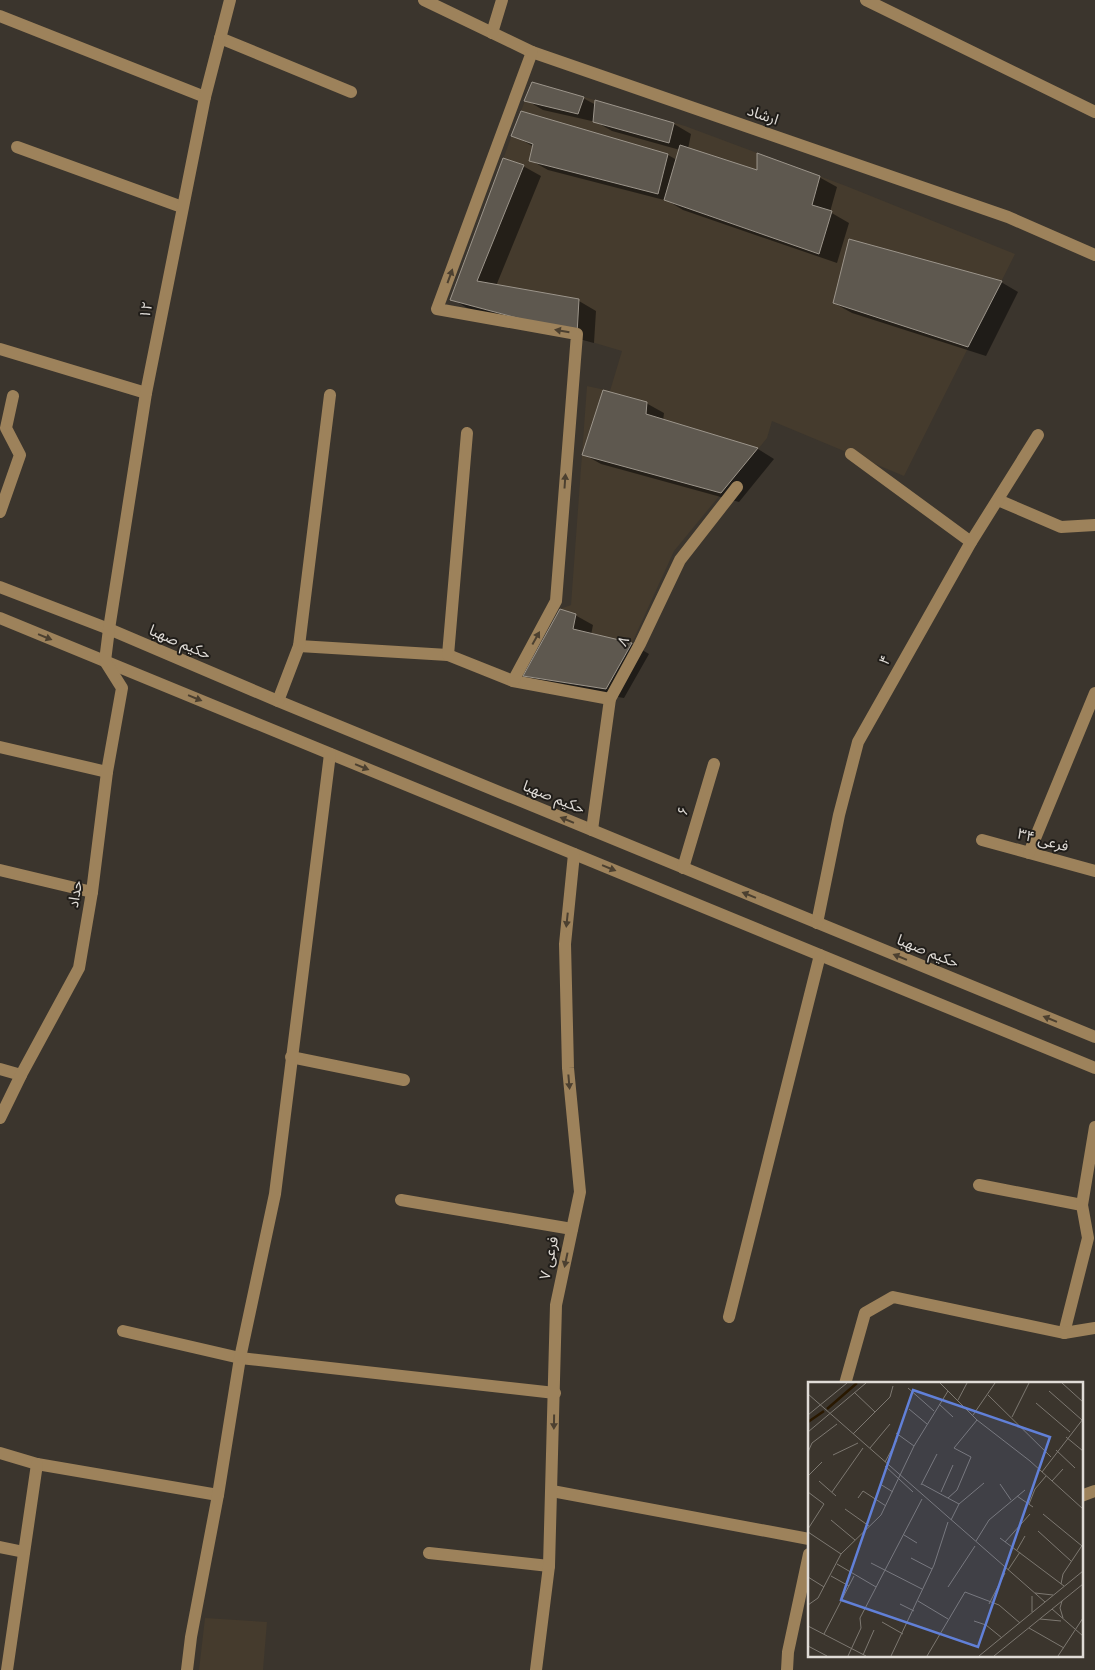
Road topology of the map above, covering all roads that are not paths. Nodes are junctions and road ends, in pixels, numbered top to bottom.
1 (230, 0) edge
2 (424, 0) edge
3 (502, 0) edge
4 (866, 0) edge
5 (0, 16) edge
6 (492, 32) junction
7 (220, 38) junction
8 (532, 52) junction
9 (351, 92) dead end
10 (205, 97) junction
11 (1095, 112) edge
12 (17, 147) dead end
13 (182, 207) junction
14 (1095, 255) edge
15 (0, 349) edge
16 (146, 393) junction
17 (330, 395) dead end
18 (12, 396) dead end
19 (467, 433) dead end
20 (1038, 435) dead end
21 (851, 454) dead end
22 (737, 488) dead end
23 (998, 500) junction
24 (0, 512) edge
25 (1095, 525) edge
26 (971, 542) junction
27 (0, 587) edge
28 (0, 618) edge
29 (109, 629) junction
30 (299, 646) junction
31 (448, 654) junction
32 (105, 662) junction
33 (512, 681) junction
34 (1095, 693) edge
35 (610, 698) junction
36 (278, 702) junction
37 (0, 747) edge
38 (330, 754) junction
39 (714, 764) dead end
40 (107, 772) junction
41 (592, 830) junction
42 (982, 840) dead end
43 (1028, 853) junction
44 (574, 854) junction
45 (683, 868) junction
46 (0, 870) edge
47 (1095, 871) edge
48 (92, 892) junction
49 (817, 923) junction
50 (820, 955) junction
51 (1095, 1037) edge
52 (291, 1057) junction
53 (1095, 1068) edge
54 (0, 1069) edge
55 (21, 1075) junction
56 (404, 1080) dead end
57 (0, 1118) edge
58 (1095, 1128) edge
59 (979, 1185) dead end
60 (401, 1200) dead end
61 (1082, 1205) junction
62 (572, 1229) junction
63 (730, 1317) dead end
64 (1095, 1328) edge
65 (123, 1331) dead end
66 (1064, 1333) junction
67 (240, 1358) junction
68 (846, 1382) edge
69 (555, 1393) junction
70 (0, 1453) edge
71 (37, 1464) junction
72 (552, 1490) junction
73 (1095, 1491) edge
74 (218, 1495) junction
75 (1082, 1496) edge
76 (808, 1539) edge
77 (0, 1547) edge
78 (24, 1552) junction
79 (429, 1553) dead end
80 (808, 1562) edge
81 (549, 1566) junction
82 (806, 1578) edge
83 (7, 1670) edge
84 (188, 1670) edge
85 (536, 1670) edge
86 (787, 1670) edge

1 - 7 street, ۱۲
2 - 6 street, ارشاد
3 - 6 street
4 - 11 street
5 - 10 street
6 - 8 street, ارشاد
7 - 9 street
7 - 10 street, ۱۲
8 - 14 street, ارشاد
33 -> 8 street
10 - 13 street, ۱۲
12 - 13 street
13 - 16 street, ۱۲
15 - 16 street
16 - 29 street, ۱۲
17 - 30 street
18 - 24 street
19 - 31 street
20 - 23 street, ۴
21 - 26 street
22 - 35 street, ۸
23 - 25 street
23 - 26 street, ۴
26 - 49 street, ۴
27 - 29 street, حکیم صهبا
28 -> 32 street
29 - 32 street, ۱۲
29 - 36 street, حکیم صهبا
30 - 31 street
30 - 36 street
31 - 33 street
32 -> 38 street
32 - 40 street, حداد
33 - 35 street
34 - 43 street
35 - 41 street, ۸
41 -> 36 street, حکیم صهبا
37 - 40 street
38 -> 44 street
38 - 52 street
39 - 45 street, ۶
40 - 48 street, حداد
41 - 45 street, حکیم صهبا
42 - 43 street, فرعی ۳۴
43 - 47 street, فرعی ۳۴
44 -> 50 street
44 -> 62 street, فرعی ۷
49 -> 45 street, حکیم صهبا
46 - 48 street
48 - 55 street, حداد
51 -> 49 street, حکیم صهبا
50 - 53 street
50 - 63 street
52 - 56 street
52 - 67 street
54 - 55 street
55 - 57 street, حداد
58 - 61 street
59 - 61 street
60 - 62 street
61 - 66 street
62 -> 69 street, فرعی ۷
64 - 66 street
65 - 67 street
66 - 68 street
67 - 69 street
67 - 74 street
69 -> 72 street, فرعی ۷
70 - 71 street
71 - 74 street
71 - 78 street
72 - 76 street
72 - 81 street, فرعی ۷
73 - 75 street
74 - 84 street
77 - 78 street
78 - 83 street
79 - 81 street
80 - 82 street
81 - 85 street, فرعی ۷
82 - 86 street

